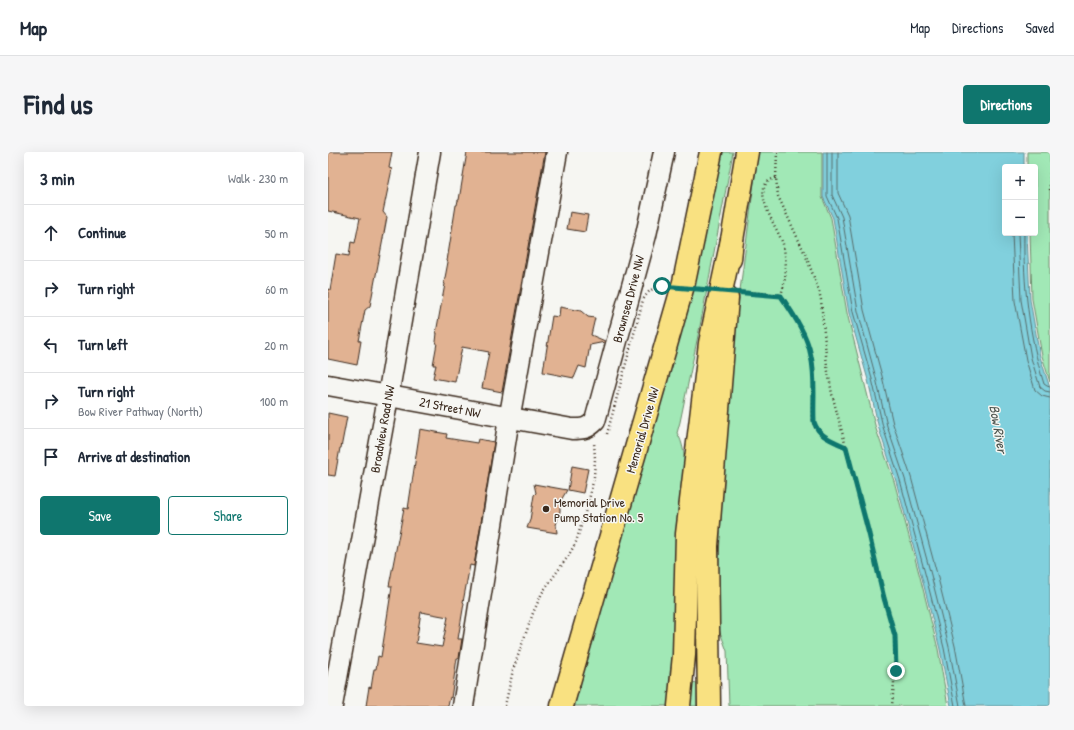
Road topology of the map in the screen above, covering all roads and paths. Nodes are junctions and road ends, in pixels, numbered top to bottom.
1 (430, 152) edge
2 (557, 152) edge
3 (664, 152) edge
4 (711, 152) edge
5 (747, 152) edge
6 (776, 152) edge
7 (1050, 173) edge
8 (776, 178) junction
9 (1050, 193) edge
10 (732, 240) junction
11 (781, 296) junction
12 (328, 385) edge
13 (388, 396) junction
14 (509, 418) junction
15 (572, 429) joint
16 (607, 434) dead end
17 (594, 442) dead end
18 (846, 447) junction
19 (332, 706) edge
20 (463, 706) edge
21 (505, 706) edge
22 (562, 706) edge
23 (679, 706) edge
24 (709, 706) edge
25 (892, 706) edge

1 - 13 street, Broadview Road NW
2 - 14 street
3 - 15 street, Brownsea Drive NW
4 - 22 main road, Memorial Drive NW
5 - 10 main road
6 - 8 path
7 - 9 path
8 - 11 path
8 - 18 path
10 - 23 main road
10 - 24 main road
11 - 16 path, bridge
11 - 18 path
12 - 13 street, 21 Street NW
13 - 14 street, 21 Street NW
13 - 19 street, Broadview Road NW
14 - 15 street, 21 Street NW
14 - 20 street
17 - 21 path
18 - 25 path

